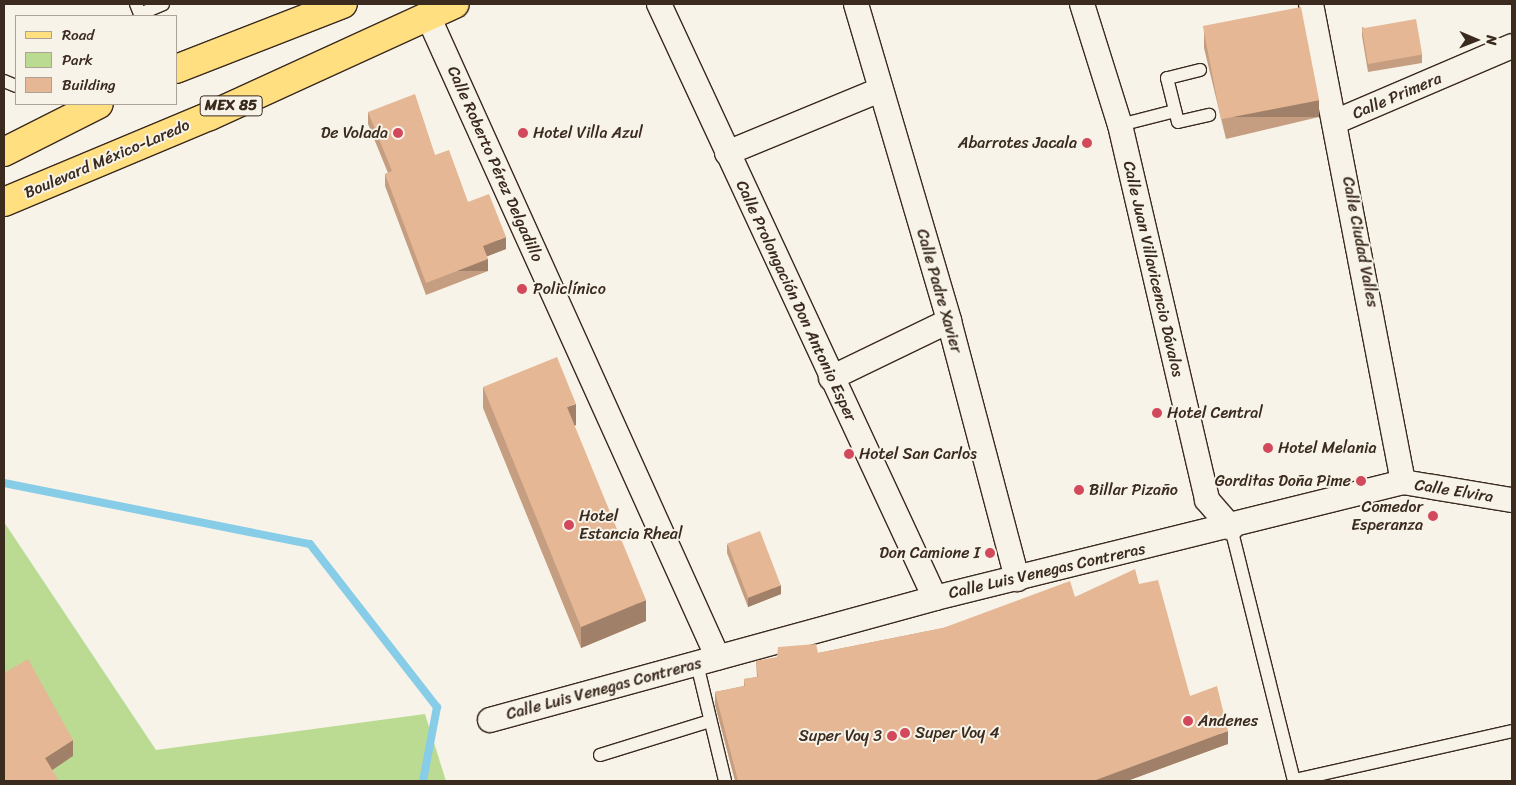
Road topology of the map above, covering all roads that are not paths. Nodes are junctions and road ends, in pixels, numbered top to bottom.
1 (163, 4) edge
2 (343, 4) edge
3 (455, 4) edge
4 (659, 4) edge
5 (856, 4) edge
6 (1082, 4) edge
7 (1310, 4) edge
8 (139, 11) edge
9 (428, 16) junction
10 (1512, 46) edge
11 (178, 68) edge
12 (1200, 70) dead end
13 (880, 90) junction
14 (85, 106) edge
15 (1175, 111) junction
16 (1209, 115) dead end
17 (210, 116) junction
18 (1337, 122) junction
19 (1120, 124) junction
20 (4, 135) edge
21 (4, 152) edge
22 (727, 153) junction
23 (4, 202) edge
24 (4, 218) edge
25 (949, 321) junction
26 (831, 378) junction
27 (1403, 482) junction
28 (1337, 500) joint
29 (1512, 500) edge
30 (1231, 528) junction
31 (1017, 579) junction
32 (935, 598) junction
33 (708, 661) junction
34 (490, 720) dead end
35 (710, 721) junction
36 (1512, 731) edge
37 (600, 755) dead end
38 (724, 781) edge
39 (1295, 781) edge

1 - 8 lane
2 - 11 main road
3 - 9 main road, Boulevard México-Laredo / MEX 85
4 - 22 street, Calle Prolongación Don Antonio Esper
5 - 13 street, Calle Padre Xavier
6 - 19 street, Calle Juan Villavicencio Dávalos
7 - 18 street, Calle Ciudad Valles
9 - 17 main road, Boulevard México-Laredo / MEX 85
9 - 33 street, Calle Roberto Pérez Delgadillo
10 - 18 street, Calle Primera
12 - 15 lane
13 - 22 street
13 - 25 street, Calle Padre Xavier
14 - 20 main road
14 - 21 main road
15 - 16 lane
15 - 19 lane
17 - 23 main road, Boulevard México-Laredo / MEX 85
17 - 24 main road
18 - 27 street, Calle Ciudad Valles
19 - 30 street, Calle Juan Villavicencio Dávalos
22 - 26 street, Calle Prolongación Don Antonio Esper
25 - 26 street
25 - 31 street, Calle Padre Xavier
26 - 32 street, Calle Prolongación Don Antonio Esper
27 - 28 street, Calle Elvira
27 - 29 street, Calle Elvira
28 - 30 street, Calle Luis Venegas Contreras
30 - 31 street, Calle Luis Venegas Contreras
30 - 39 lane
31 - 32 street, Calle Luis Venegas Contreras
32 - 33 street, Calle Luis Venegas Contreras
33 - 34 street, Calle Luis Venegas Contreras
33 - 35 lane
35 - 37 lane
35 - 38 lane
36 - 39 lane

